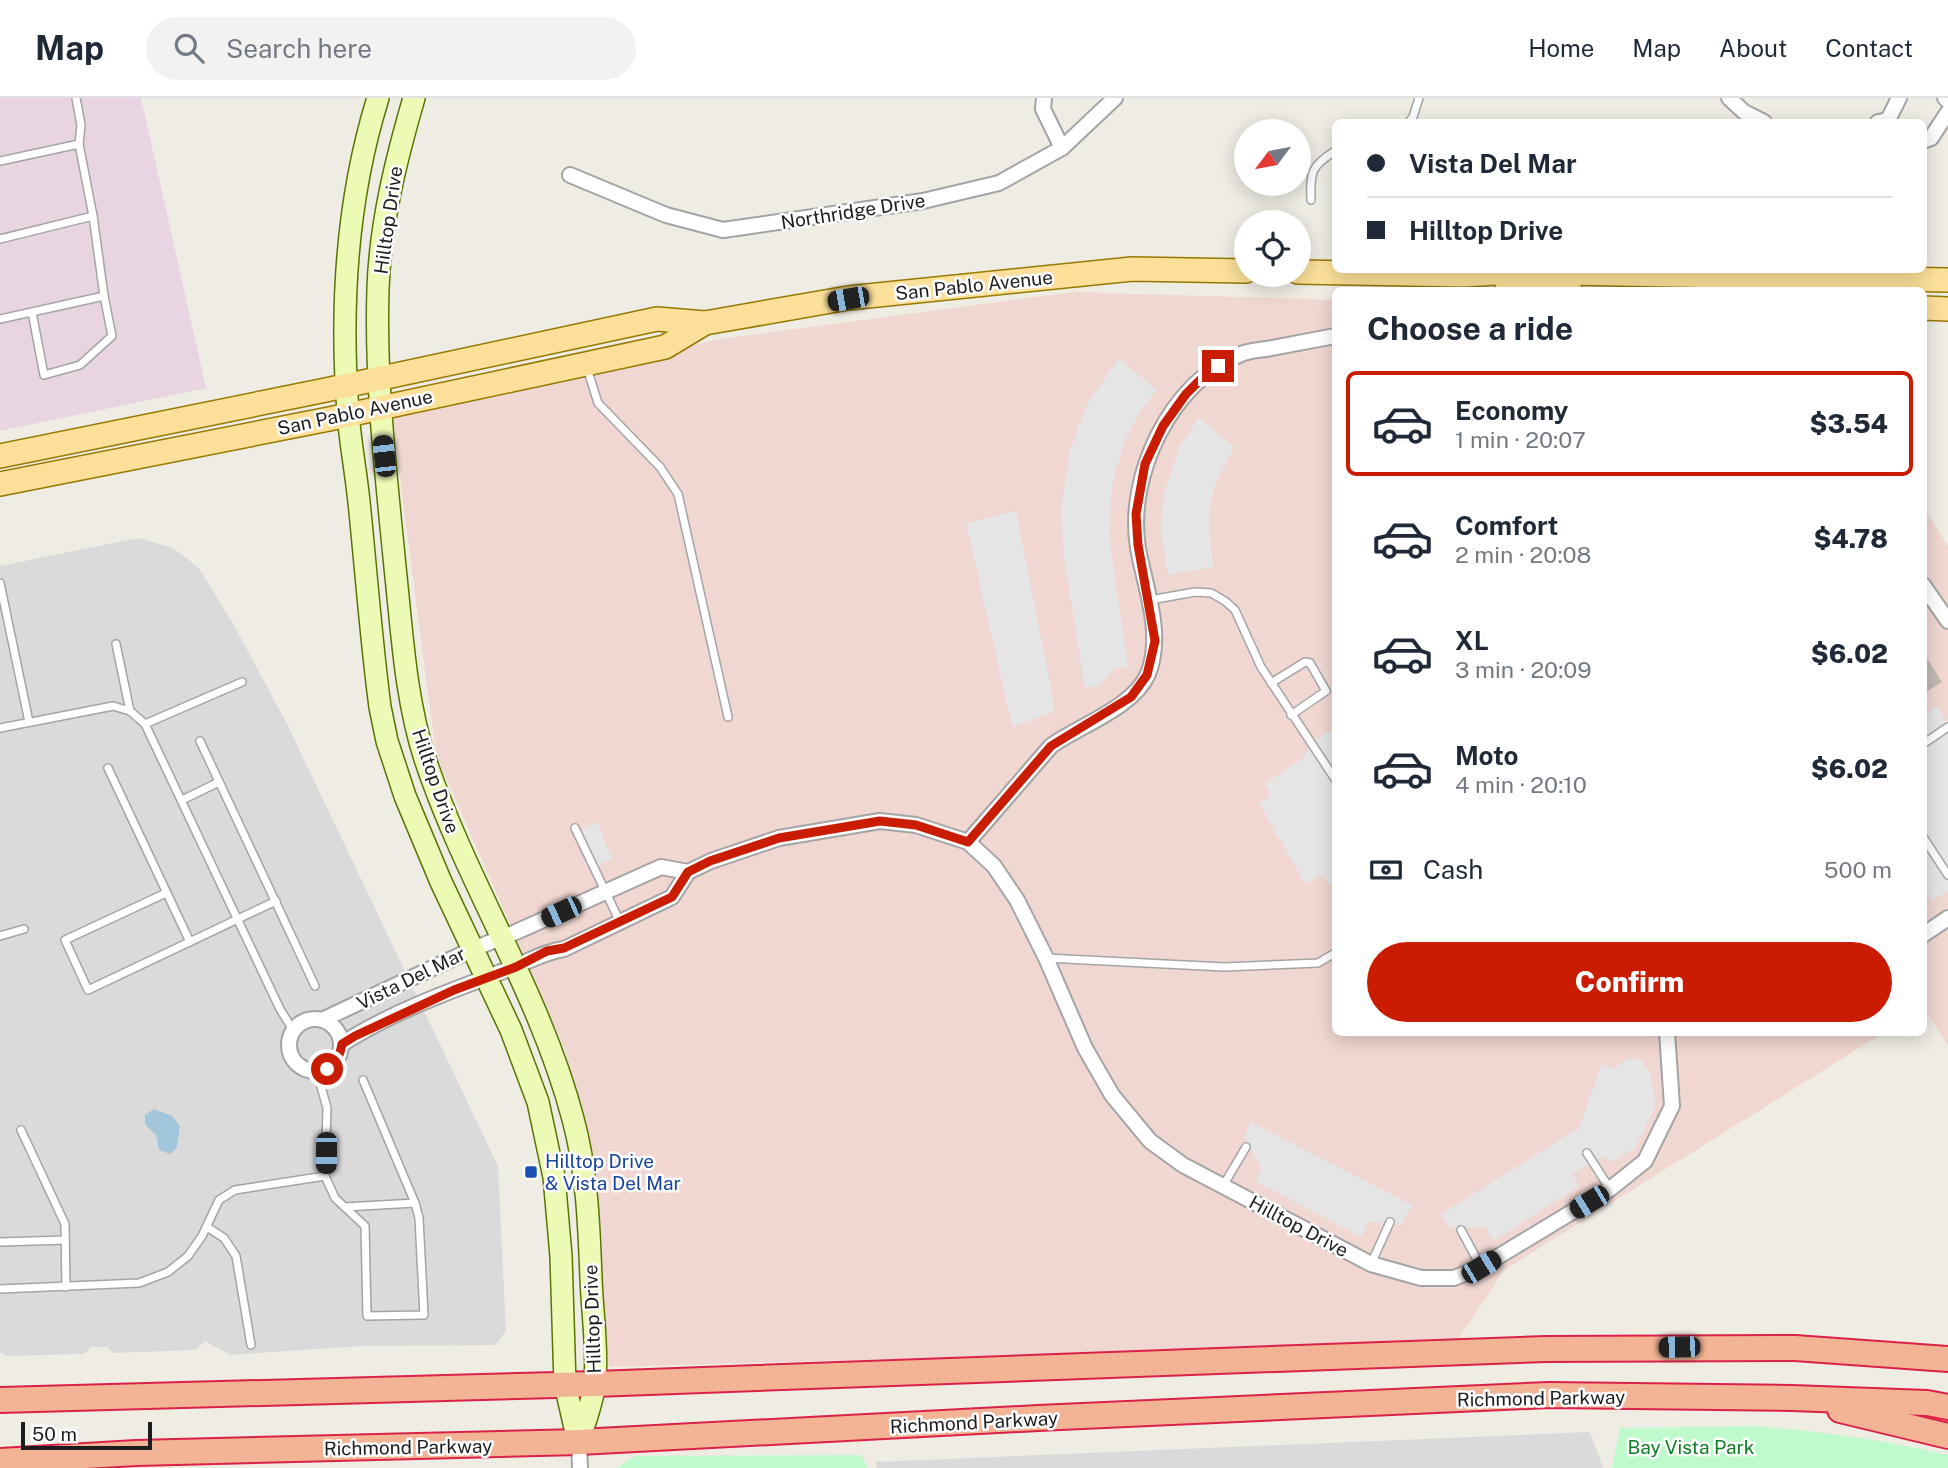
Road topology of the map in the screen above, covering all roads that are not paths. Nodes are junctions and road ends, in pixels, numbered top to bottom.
1 (76, 98) edge
2 (378, 98) edge
3 (414, 98) edge
4 (1044, 98) edge
5 (1115, 98) edge
6 (1419, 98) edge
7 (1729, 98) edge
8 (1899, 98) edge
9 (1948, 112) edge
10 (1740, 117) edge
11 (1411, 119) edge
12 (1888, 119) edge
13 (1927, 140) edge
14 (79, 144) junction
15 (1062, 148) junction
16 (1332, 153) edge
17 (0, 161) edge
18 (570, 175) dead end
19 (1311, 200) dead end
20 (93, 216) junction
21 (0, 239) edge
22 (1234, 271) edge
23 (1311, 272) edge
24 (1332, 273) edge
25 (1353, 273) edge
26 (1496, 273) edge
27 (1566, 273) edge
28 (1464, 275) junction
29 (1948, 280) edge
30 (1506, 287) edge
31 (104, 296) junction
32 (1927, 308) edge
33 (1948, 309) edge
34 (32, 312) junction
35 (0, 319) edge
36 (705, 323) junction
37 (1332, 337) edge
38 (586, 364) junction
39 (380, 379) junction
40 (347, 385) junction
41 (380, 408) junction
42 (348, 414) junction
43 (0, 456) edge
44 (0, 484) edge
45 (0, 583) edge
46 (1927, 590) edge
47 (1149, 600) junction
48 (1948, 621) edge
49 (116, 644) dead end
50 (242, 682) dead end
51 (1271, 683) junction
52 (130, 711) junction
53 (1291, 715) junction
54 (728, 717) dead end
55 (29, 722) junction
56 (145, 724) junction
57 (1948, 727) edge
58 (0, 728) edge
59 (200, 741) dead end
60 (1927, 741) edge
61 (108, 768) dead end
62 (1332, 775) edge
63 (219, 782) junction
64 (181, 800) junction
65 (575, 828) dead end
66 (968, 842) junction
67 (1927, 843) edge
68 (688, 872) junction
69 (1948, 875) edge
70 (605, 891) junction
71 (166, 893) junction
72 (275, 901) junction
73 (1948, 918) edge
74 (238, 919) junction
75 (620, 922) junction
76 (24, 929) dead end
77 (1927, 932) edge
78 (0, 936) edge
79 (501, 938) junction
80 (190, 942) junction
81 (472, 949) junction
82 (1332, 955) edge
83 (1046, 958) junction
84 (516, 967) junction
85 (486, 978) junction
86 (315, 986) dead end
87 (322, 1020) junction
88 (293, 1030) junction
89 (1667, 1036) edge
90 (342, 1044) junction
91 (317, 1072) junction
92 (363, 1080) dead end
93 (21, 1130) dead end
94 (1245, 1147) dead end
95 (1587, 1153) dead end
96 (325, 1176) junction
97 (1223, 1186) junction
98 (1610, 1189) junction
99 (415, 1203) junction
100 (345, 1207) junction
101 (1390, 1222) dead end
102 (207, 1227) junction
103 (1461, 1230) dead end
104 (65, 1240) junction
105 (0, 1242) edge
106 (1371, 1264) junction
107 (1481, 1267) junction
108 (66, 1287) junction
109 (0, 1289) edge
110 (251, 1345) dead end
111 (1948, 1359) edge
112 (565, 1384) junction
113 (595, 1384) junction
114 (1792, 1398) junction
115 (0, 1400) edge
116 (1948, 1407) edge
117 (1948, 1436) edge
118 (579, 1442) junction
119 (0, 1461) edge
120 (580, 1468) edge

1 - 14 lane
2 - 40 main road, Hilltop Drive
3 - 39 main road, Hilltop Drive
4 - 15 street
5 - 15 street, Northridge Drive
6 - 11 lane
7 - 10 street
8 - 12 street
9 - 13 street
14 - 17 lane
14 - 20 lane
15 - 18 street, Northridge Drive
16 - 19 lane
20 - 21 lane
20 - 31 lane
22 - 36 main road, San Pablo Avenue
23 - 24 main road
25 - 28 main road
26 - 28 main road
27 - 29 main road
28 - 30 main road
31 - 34 lane
31 - 34 lane
32 - 33 main road
34 - 35 lane
36 - 38 main road, San Pablo Avenue
36 - 39 main road, San Pablo Avenue
37 - 47 street
38 - 41 main road, San Pablo Avenue
38 - 54 lane
39 - 40 main road, San Pablo Avenue
39 - 41 main road, Hilltop Drive
40 - 42 main road, Hilltop Drive
40 - 43 main road, San Pablo Avenue
41 - 42 main road, San Pablo Avenue
41 - 79 main road, Hilltop Drive
42 - 44 main road, San Pablo Avenue
42 - 81 main road, Hilltop Drive
45 - 55 lane
46 - 48 street
47 - 51 lane
47 - 66 street
49 - 52 lane
50 - 56 lane
51 - 53 lane
51 - 53 lane
52 - 55 lane
52 - 56 lane
53 - 62 lane
55 - 58 lane
56 - 64 lane
57 - 60 lane
59 - 63 lane
61 - 71 lane
63 - 64 lane
63 - 72 lane
64 - 74 lane
65 - 70 lane
66 - 68 street, Hilltop Drive
66 - 83 street, Hilltop Drive
67 - 69 lane
68 - 70 street, Vista Del Mar
68 - 75 street, Vista Del Mar
70 - 75 lane
70 - 79 street, Vista Del Mar
71 - 80 lane
71 - 80 lane
72 - 74 lane
72 - 86 lane
73 - 77 street
74 - 80 lane
74 - 88 lane
75 - 84 street, Vista Del Mar
76 - 78 lane
79 - 81 street, Vista Del Mar
79 - 84 main road, Hilltop Drive
81 - 85 main road, Hilltop Drive
81 - 87 street, Vista Del Mar
82 - 83 lane
83 - 97 street, Hilltop Drive
84 - 85 street, Vista Del Mar
84 - 113 main road, Hilltop Drive
85 - 90 street, Vista Del Mar
85 - 112 main road, Hilltop Drive
87 - 88 street
87 - 90 street
88 - 91 street
89 - 98 street, Hilltop Drive
90 - 91 street
91 - 96 lane
92 - 99 lane
93 - 104 lane
94 - 97 lane
95 - 98 lane
96 - 100 lane
96 - 102 lane
97 - 106 street, Hilltop Drive
98 - 107 street, Hilltop Drive
99 - 100 lane
99 - 100 lane
101 - 106 lane
102 - 108 lane
102 - 110 lane
103 - 107 lane
104 - 105 lane
104 - 108 lane
106 - 107 street, Hilltop Drive
108 - 109 lane
111 - 113 highway
112 - 113 highway
112 - 115 highway
112 - 118 main road, Hilltop Drive
113 - 118 main road, Hilltop Drive
114 - 116 highway, Richmond Parkway
114 - 117 highway
114 - 118 highway, Richmond Parkway
118 - 119 highway, Richmond Parkway
118 - 120 street, Hilltop Drive

